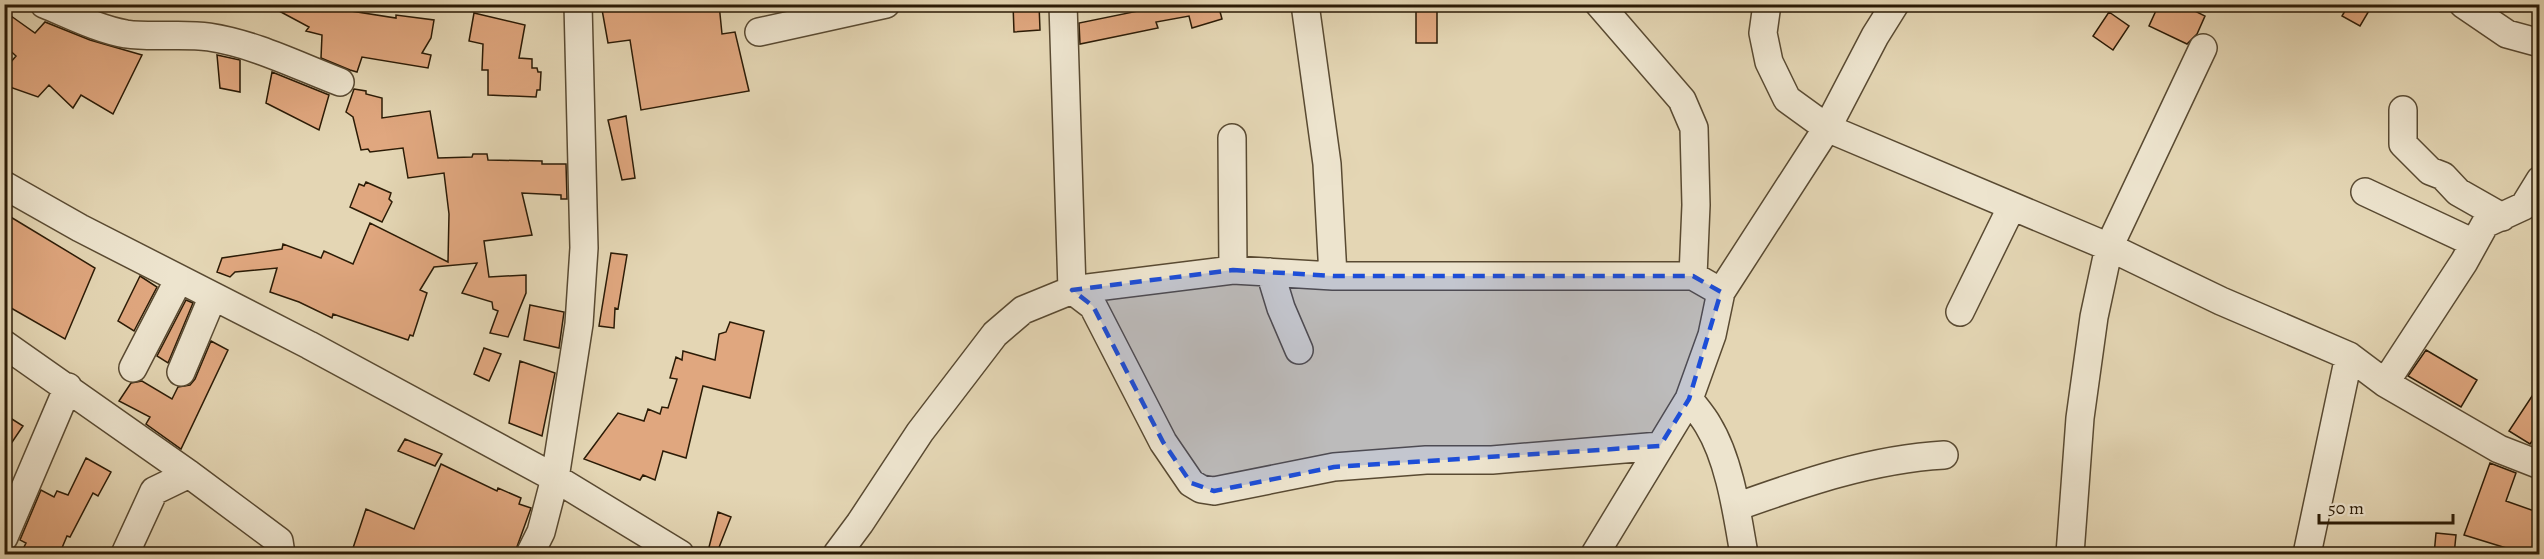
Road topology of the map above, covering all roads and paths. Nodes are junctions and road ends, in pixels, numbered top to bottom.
1 (44, 4) edge
2 (578, 4) edge
3 (886, 4) edge
4 (1062, 4) edge
5 (1305, 4) edge
6 (1599, 4) edge
7 (1767, 4) edge
8 (1895, 4) edge
9 (2463, 4) edge
10 (759, 32) dead end
11 (2540, 43) edge
12 (2203, 48) dead end
13 (340, 82) dead end
14 (2403, 110) dead end
15 (1827, 128) junction
16 (1232, 138) dead end
17 (2540, 180) edge
18 (4, 185) edge
19 (2365, 192) dead end
20 (2012, 206) junction
21 (2502, 217) junction
22 (2474, 243) junction
23 (2109, 247) junction
24 (1233, 270) junction
25 (1270, 272) junction
26 (1333, 276) junction
27 (1693, 276) junction
28 (179, 279) junction
29 (1072, 290) junction
30 (1721, 292) junction
31 (213, 296) junction
32 (1960, 312) dead end
33 (4, 344) edge
34 (1299, 350) dead end
35 (2349, 356) junction
36 (133, 368) dead end
37 (181, 372) dead end
38 (2385, 383) junction
39 (68, 387) junction
40 (1689, 399) junction
41 (1660, 446) junction
42 (1944, 455) dead end
43 (2540, 465) edge
44 (189, 474) junction
45 (555, 478) junction
46 (1736, 507) junction
47 (4, 537) edge
48 (678, 554) edge
49 (125, 555) edge
50 (281, 555) edge
51 (530, 555) edge
52 (837, 555) edge
53 (1595, 555) edge
54 (1744, 555) edge
55 (2070, 555) edge
56 (2307, 555) edge

1 - 13 street
2 - 45 street
3 - 10 street
4 - 29 street
5 - 26 street
6 - 27 street
7 - 15 street
8 - 15 street
9 - 11 street
12 - 23 street
14 - 21 street
15 - 20 street
15 - 30 street
16 - 24 street
17 - 21 street
18 - 28 street
19 - 22 street
20 - 23 street
20 - 32 street
21 - 22 street
22 - 38 street
23 - 35 street
23 - 55 street
24 - 25 street
24 - 29 street
25 - 26 street
25 - 34 street
26 - 27 street
27 - 30 street
28 - 31 street
28 - 36 street
29 - 41 street
29 - 52 street
30 - 40 street
31 - 37 street
31 - 45 street
33 - 39 street
35 - 38 street
35 - 56 street
38 - 43 street
39 - 44 street
39 - 47 street
40 - 41 street
40 - 46 street
41 - 53 street
42 - 46 street
44 - 49 street
44 - 50 street
45 - 48 street
45 - 51 street
46 - 54 street

